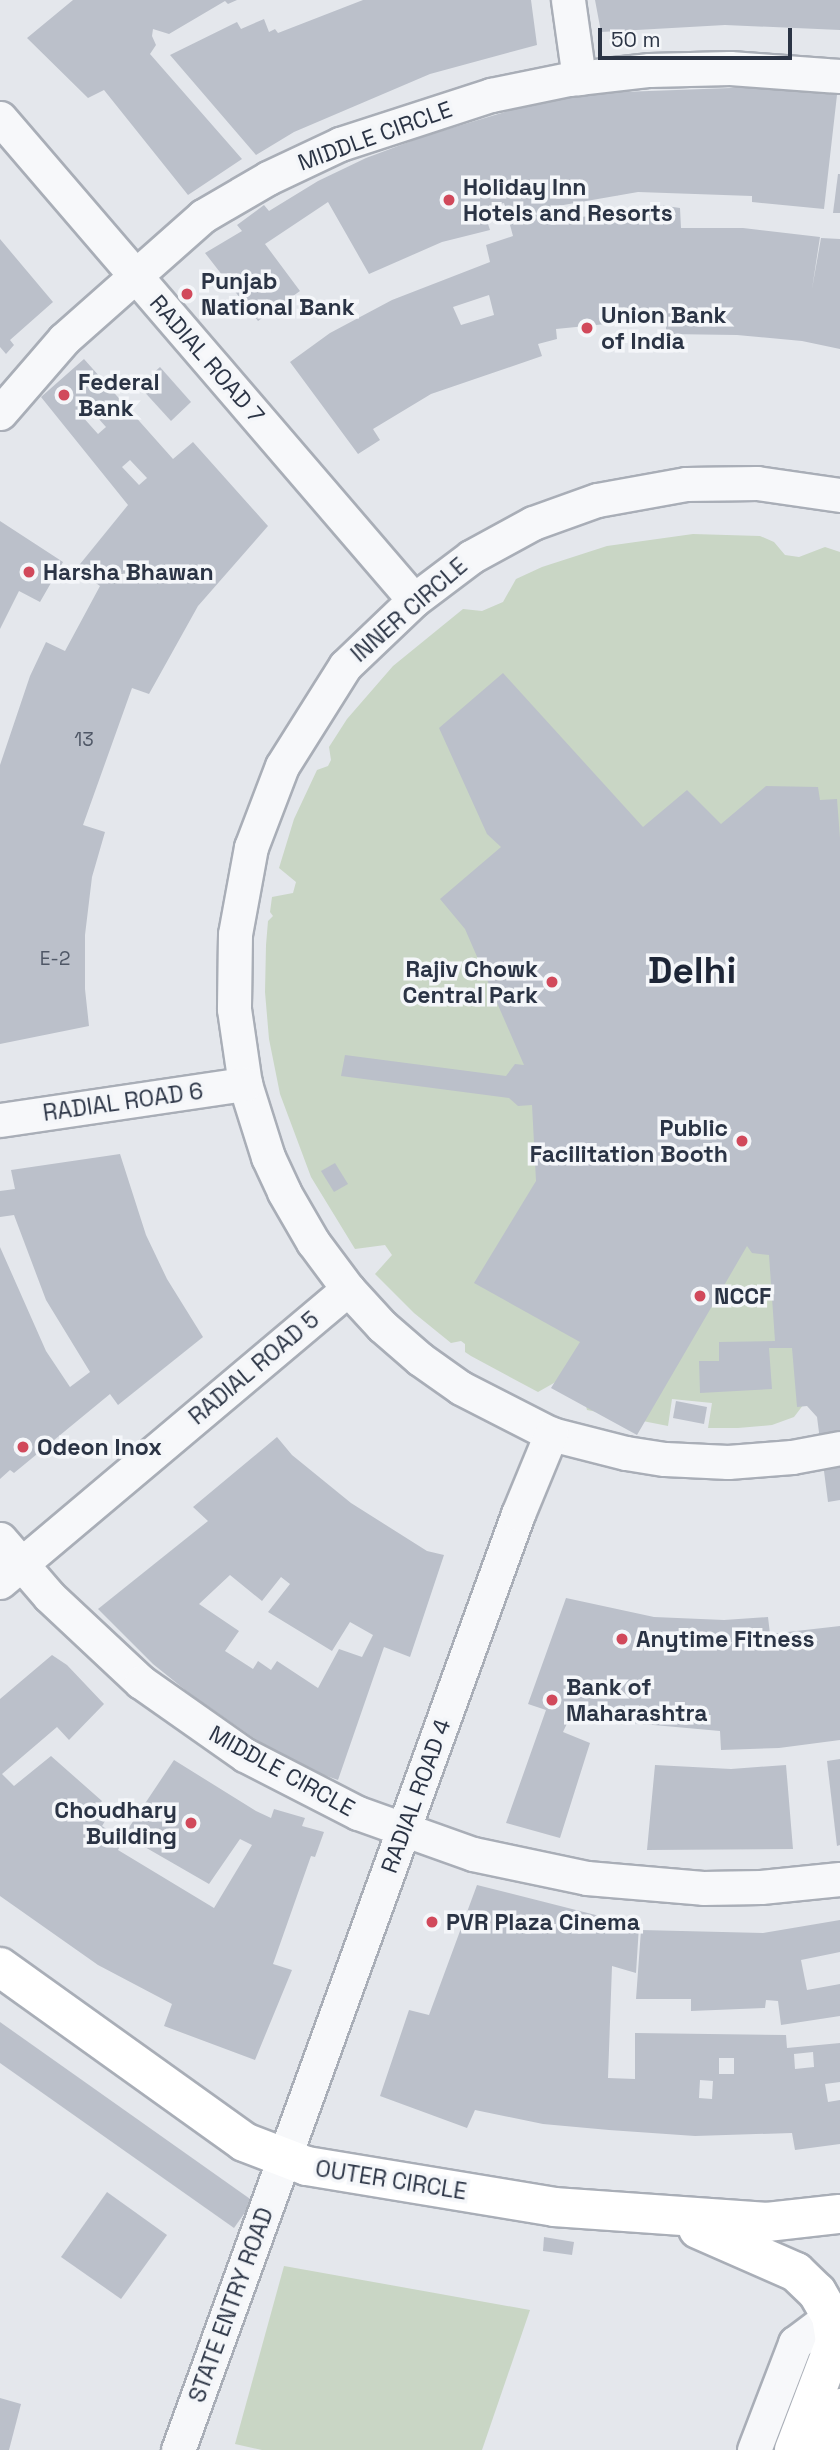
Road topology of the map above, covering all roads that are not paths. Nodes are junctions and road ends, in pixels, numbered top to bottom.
1 (568, 0) edge
2 (840, 76) edge
3 (579, 78) junction
4 (0, 118) edge
5 (135, 275) junction
6 (0, 413) edge
7 (840, 495) edge
8 (414, 600) junction
9 (245, 1084) junction
10 (0, 1120) edge
11 (348, 1289) junction
12 (551, 1434) junction
13 (840, 1448) edge
14 (0, 1539) edge
15 (10, 1574) edge
16 (403, 1831) junction
17 (840, 1879) edge
18 (0, 1967) edge
19 (284, 2160) junction
20 (840, 2214) edge
21 (670, 2218) junction
22 (835, 2334) edge
23 (840, 2408) edge
24 (178, 2450) edge
25 (754, 2450) edge
26 (794, 2450) edge
27 (824, 2450) edge

1 - 3 street
2 - 3 street, MIDDLE CIRCLE
3 - 5 street, MIDDLE CIRCLE
4 - 5 street, RADIAL ROAD 7
5 - 6 street, MIDDLE CIRCLE
5 - 8 street, RADIAL ROAD 7
7 - 8 street, INNER CIRCLE
8 - 9 street, INNER CIRCLE
9 - 10 street, RADIAL ROAD 6
9 - 11 street, INNER CIRCLE
11 - 12 street, INNER CIRCLE
11 - 15 street, RADIAL ROAD 5
12 - 13 street, INNER CIRCLE
12 - 16 street, RADIAL ROAD 4
14 - 15 street, MIDDLE CIRCLE
15 - 16 street, MIDDLE CIRCLE
16 - 17 street, MIDDLE CIRCLE
16 - 19 street, RADIAL ROAD 4
18 - 19 main road, OUTER CIRCLE
19 - 21 main road, OUTER CIRCLE
19 - 24 street, STATE ENTRY ROAD
20 - 21 main road, OUTER CIRCLE
21 - 22 main road
22 - 25 street
22 - 26 main road
23 - 27 main road

